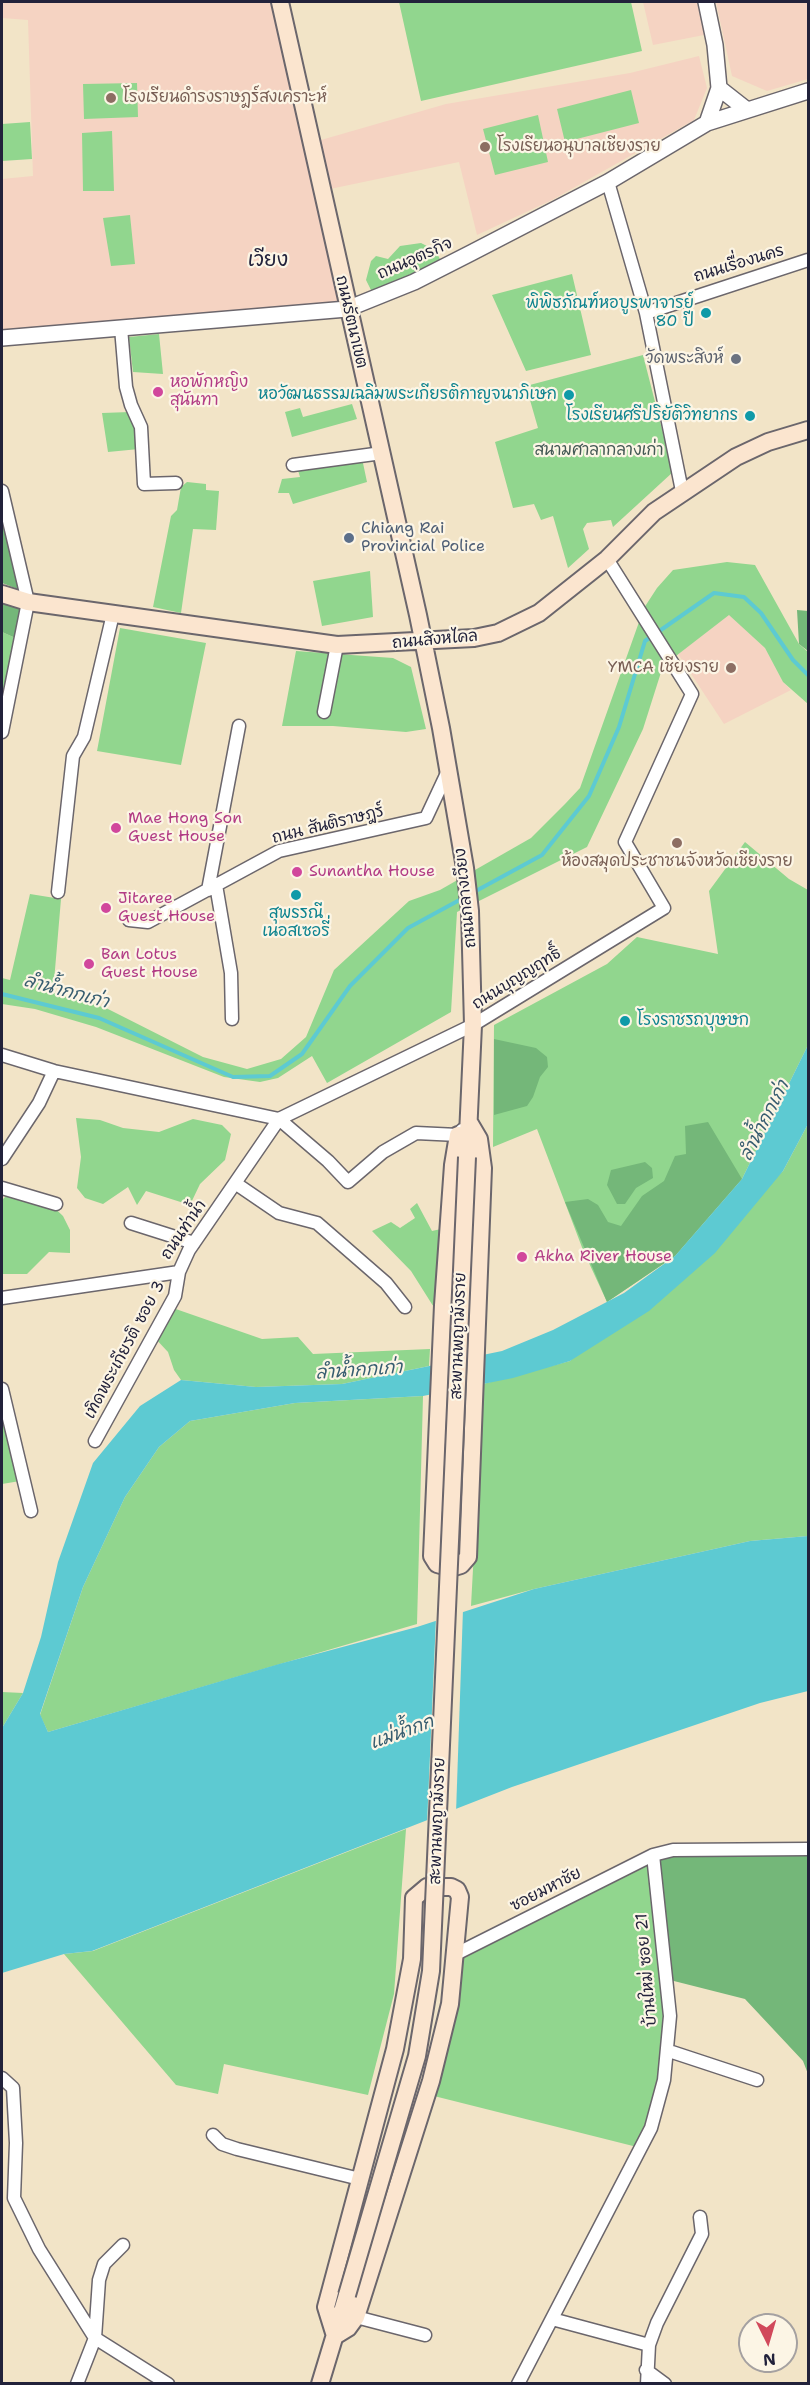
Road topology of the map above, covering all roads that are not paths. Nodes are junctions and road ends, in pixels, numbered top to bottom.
1 (280, 2) edge
2 (706, 2) edge
3 (719, 88) junction
4 (808, 91) edge
5 (747, 110) junction
6 (707, 123) junction
7 (608, 182) junction
8 (808, 260) edge
9 (347, 309) junction
10 (646, 312) junction
11 (121, 328) junction
12 (2, 338) edge
13 (808, 430) edge
14 (382, 453) junction
15 (293, 465) dead end
16 (176, 483) dead end
17 (2, 491) edge
18 (682, 491) junction
19 (607, 559) junction
20 (2, 594) edge
21 (28, 602) junction
22 (113, 614) junction
23 (423, 642) junction
24 (337, 645) junction
25 (324, 712) dead end
26 (239, 726) dead end
27 (2, 732) edge
28 (448, 771) junction
29 (212, 888) junction
30 (58, 892) dead end
31 (129, 920) dead end
32 (232, 1019) dead end
33 (473, 1025) junction
34 (2, 1055) edge
35 (54, 1071) junction
36 (279, 1119) junction
37 (468, 1122) junction
38 (458, 1136) junction
39 (467, 1157) joint
40 (2, 1160) edge
41 (235, 1183) junction
42 (2, 1188) edge
43 (56, 1204) dead end
44 (131, 1222) dead end
45 (194, 1243) junction
46 (179, 1272) junction
47 (2, 1298) edge
48 (405, 1307) dead end
49 (2, 1389) edge
50 (95, 1441) dead end
51 (31, 1511) dead end
52 (808, 1849) edge
53 (653, 1855) junction
54 (454, 1955) junction
55 (669, 2051) junction
56 (2, 2078) edge
57 (756, 2080) dead end
58 (213, 2135) dead end
59 (360, 2179) junction
60 (700, 2217) dead end
61 (123, 2245) dead end
62 (356, 2317) junction
63 (552, 2319) junction
64 (425, 2335) dead end
65 (334, 2336) junction
66 (95, 2338) junction
67 (649, 2345) junction
68 (646, 2370) junction
69 (77, 2384) edge
70 (168, 2384) edge
71 (320, 2384) edge
72 (518, 2384) edge
73 (647, 2384) edge
74 (665, 2384) edge

1 - 9 main road, ถนนรัตนาเขต
2 - 3 street
3 - 5 street
3 - 6 street
4 - 5 street, ถนนอุตรกิจ
5 - 6 street, ถนนอุตรกิจ
6 - 7 street, ถนนอุตรกิจ
7 - 9 street, ถนนอุตรกิจ
7 - 10 street
8 - 10 street, ถนนเรื่องนคร
9 - 11 street, ถนนอุตรกิจ
9 - 14 main road, ถนนรัตนาเขต
10 - 18 street
11 - 12 street, ถนนอุตรกิจ
11 - 16 street
13 - 18 main road, ถนนสิงหไคล
14 - 15 street
14 - 23 main road, ถนนรัตนาเขต
17 - 21 street
18 - 19 main road, ถนนสิงหไคล
19 - 23 main road, ถนนสิงหไคล
19 - 33 street, ถนนบุญญฤทธิ์
20 - 21 main road, ถนนสิงหไคล
21 - 22 main road, ถนนสิงหไคล
21 - 27 street
22 - 24 main road, ถนนสิงหไคล
22 - 30 street
23 - 24 main road, ถนนสิงหไคล
23 - 28 main road, ถนนกลางเวียง
24 - 25 street
26 - 29 street
28 - 29 street, ถนน สันติราษฎร์
28 - 33 main road, ถนนกลางเวียง
29 - 31 street, ถนน สันติราษฎร์
29 - 32 street
33 - 36 street, ถนนบุญญฤทธิ์
33 - 37 main road, ถนนกลางเวียง
34 - 35 street
35 - 36 street
35 - 40 street
36 - 38 street
36 - 41 street, ถนนท่าน้ำ
37 - 38 street
37 - 38 main road
37 - 39 main road, ถนนกลางเวียง
39 - 65 main road, สะพานพญามังราย, bridge
41 - 45 street, ถนนท่าน้ำ
41 - 48 street
42 - 43 street
44 - 45 street
45 - 46 street, ถนนท่าน้ำ
46 - 47 street, ถนนท่าน้ำ
46 - 50 street, เทิดพระเกียรติ ซอย 3
49 - 51 street
52 - 53 street
53 - 54 street, ซอยมหาชัย
53 - 55 street, บ้านใหม่ ซอย 21
54 - 59 main road
54 - 62 main road
55 - 57 street
55 - 63 street, บ้านใหม่ ซอย 21
56 - 66 street
58 - 59 street
59 - 65 main road
60 - 67 street
61 - 66 street
62 - 64 street
62 - 65 main road
63 - 67 street
63 - 72 street, บ้านใหม่ ซอย 21
65 - 71 main road, สะพานพญามังราย
66 - 69 street
66 - 70 street
67 - 68 street
68 - 73 street
68 - 74 street

